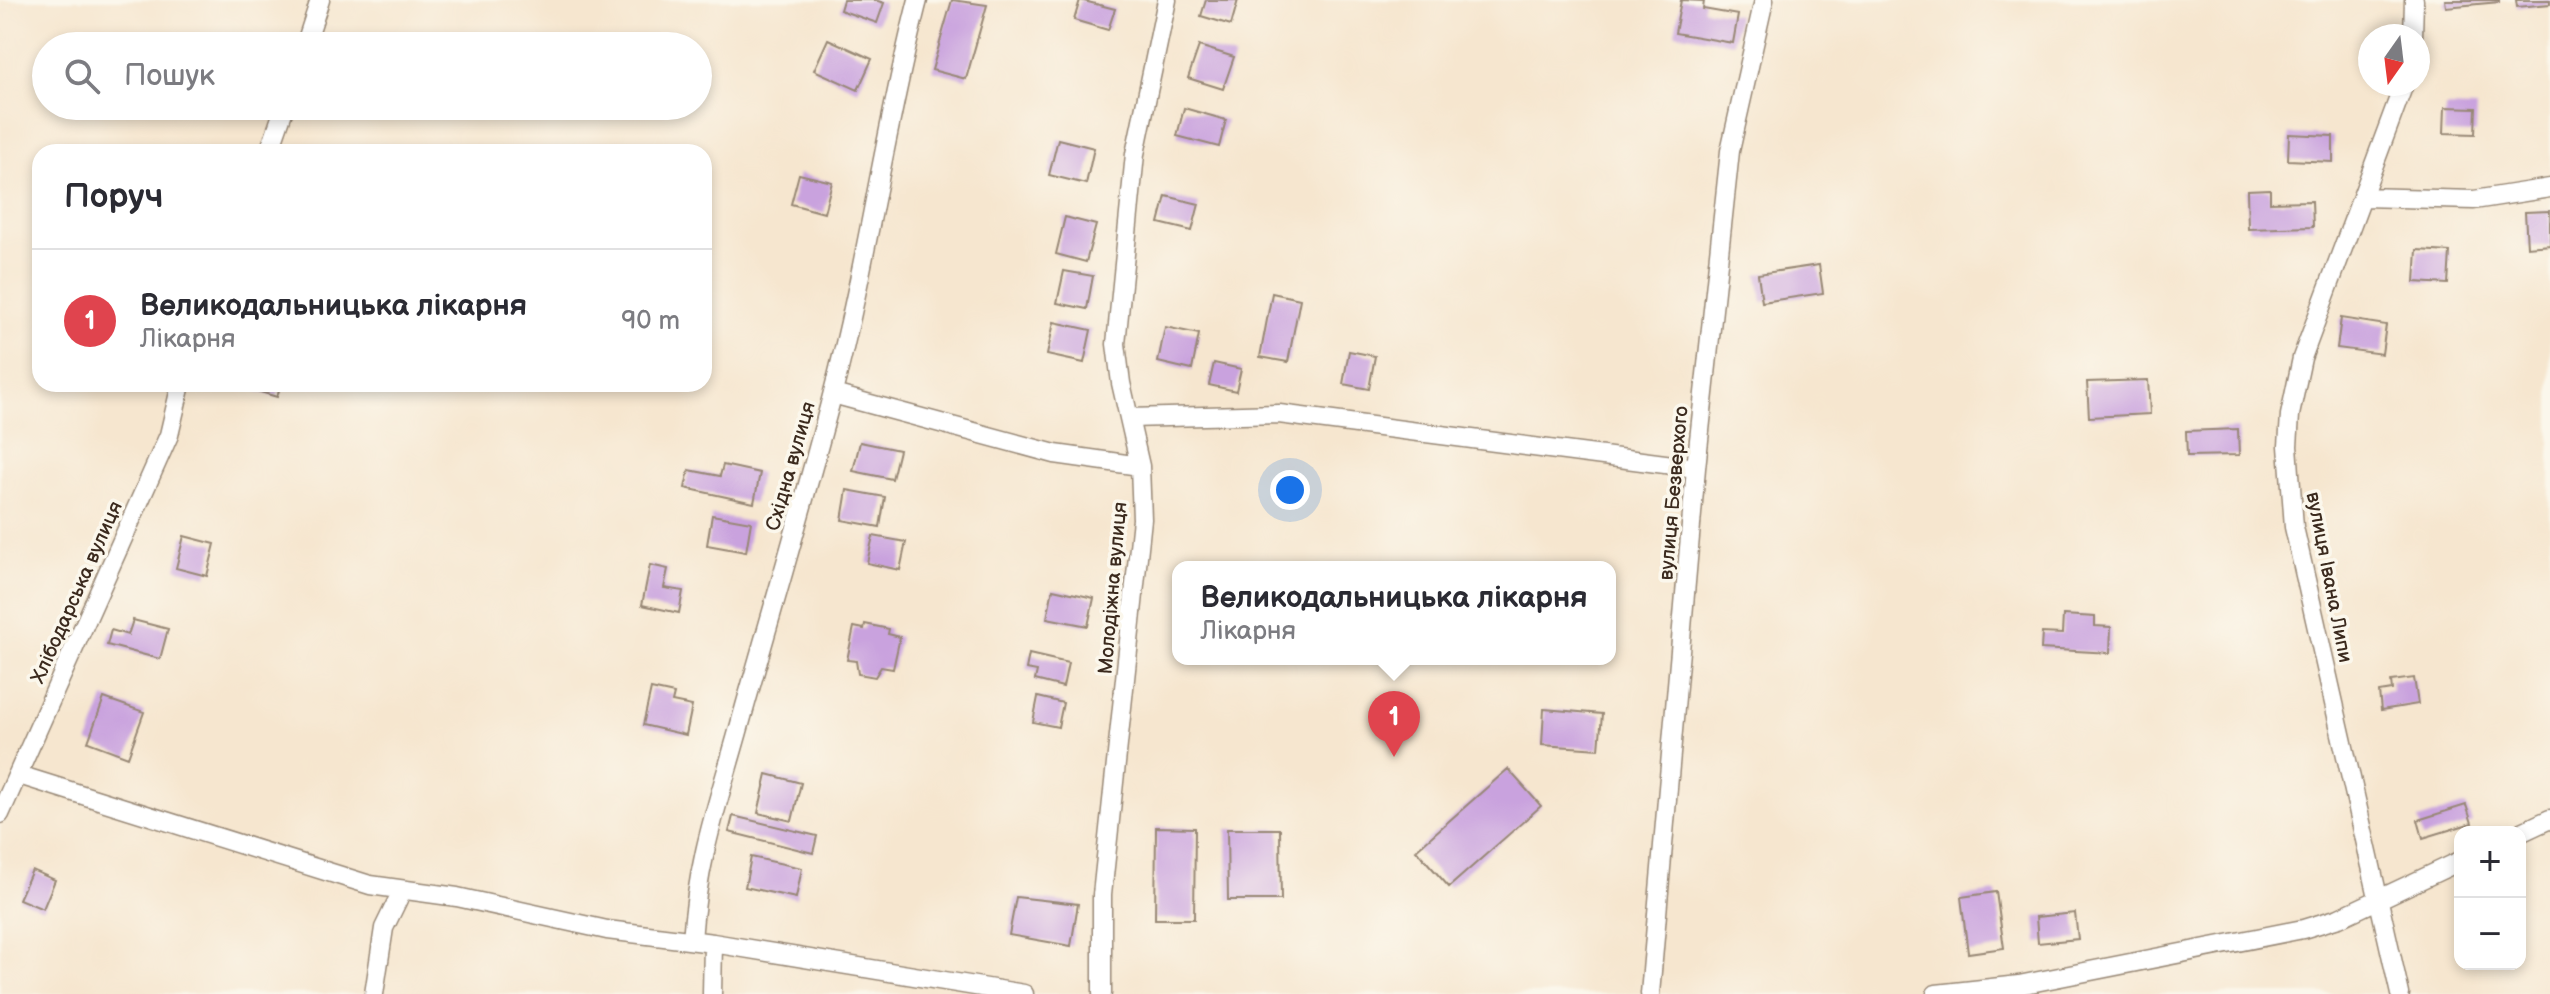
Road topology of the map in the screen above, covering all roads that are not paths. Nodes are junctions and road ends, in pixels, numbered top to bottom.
1 (320, 0) edge
2 (918, 0) edge
3 (1167, 0) edge
4 (1764, 0) edge
5 (2414, 0) edge
6 (2413, 24) edge
7 (310, 32) edge
8 (2400, 96) edge
9 (280, 120) edge
10 (272, 144) edge
11 (2550, 188) edge
12 (2363, 197) junction
13 (180, 392) edge
14 (833, 394) junction
15 (1130, 418) junction
16 (1140, 466) junction
17 (1696, 468) junction
18 (19, 775) junction
19 (0, 814) edge
20 (2550, 819) edge
21 (2526, 830) edge
22 (2454, 864) edge
23 (402, 891) junction
24 (2376, 899) junction
25 (692, 940) junction
26 (713, 943) junction
27 (2020, 989) edge
28 (374, 994) edge
29 (712, 994) edge
30 (1024, 994) edge
31 (1102, 994) edge
32 (1650, 994) edge
33 (1936, 994) edge
34 (2400, 994) edge

1 - 7 street
2 - 14 street, Східна вулиця
3 - 15 street, Молодіжна вулиця
4 - 17 street, вулиця Безверхого
5 - 6 street
8 - 12 street, вулиця Івана Липи
9 - 10 street
11 - 12 street
12 - 24 street, вулиця Івана Липи
13 - 18 street, Хлібодарська вулиця
14 - 16 street
14 - 25 street, Східна вулиця
15 - 16 street, Молодіжна вулиця
15 - 17 street
16 - 31 street, Молодіжна вулиця
17 - 32 street, вулиця Безверхого
18 - 19 street, Хлібодарська вулиця
18 - 23 street
20 - 21 street
22 - 24 street
23 - 25 street
23 - 28 street
24 - 27 street
24 - 34 street, вулиця Івана Липи
25 - 26 street
26 - 29 street
26 - 30 street
27 - 33 street

